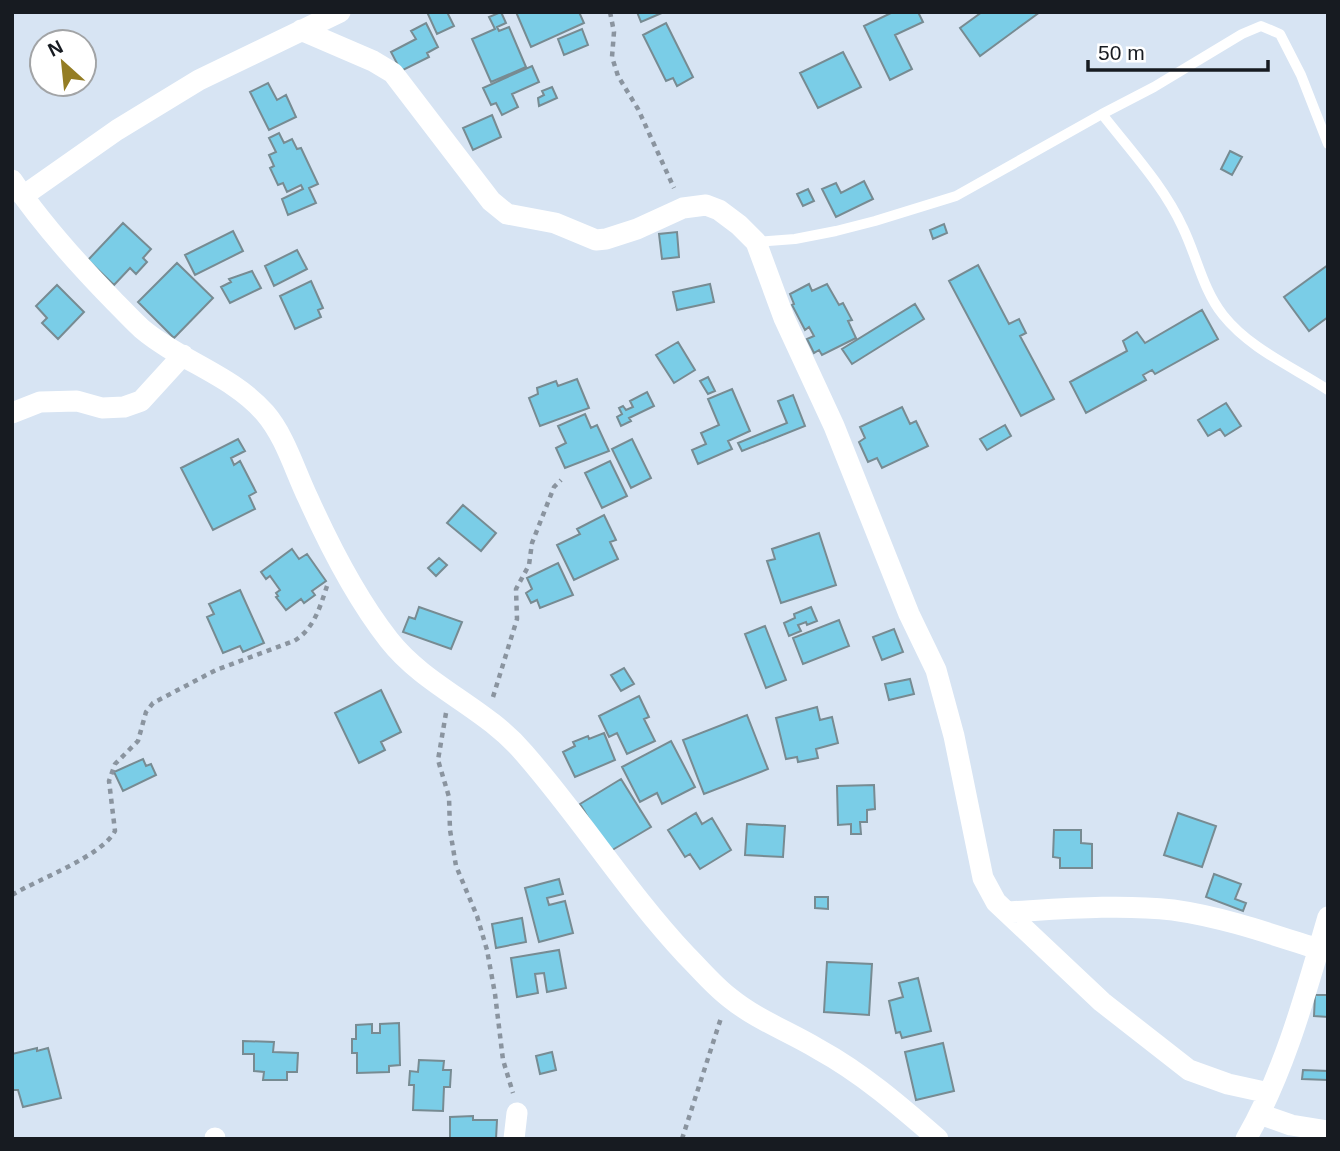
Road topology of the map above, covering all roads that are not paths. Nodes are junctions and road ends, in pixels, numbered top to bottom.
1 (340, 12) edge
2 (301, 30) junction
3 (1102, 114) junction
4 (1328, 144) edge
5 (18, 188) edge
6 (756, 242) junction
7 (183, 355) junction
8 (1328, 390) edge
9 (12, 413) edge
10 (1007, 912) junction
11 (1328, 917) edge
12 (1318, 949) junction
13 (1319, 979) edge
14 (1269, 1093) junction
15 (517, 1113) road end
16 (1261, 1114) junction
17 (1328, 1131) edge
18 (514, 1139) edge
19 (938, 1139) edge
20 (1246, 1139) edge

1 - 2 street
2 - 5 street
2 - 6 street
3 - 4 lane
3 - 6 lane
3 - 8 lane
5 - 7 street
6 - 10 street
7 - 9 street
7 - 19 street
10 - 12 street
10 - 14 street
11 - 12 street
12 - 13 street
13 - 14 street
14 - 16 street
15 - 18 street
16 - 17 street
16 - 20 street

